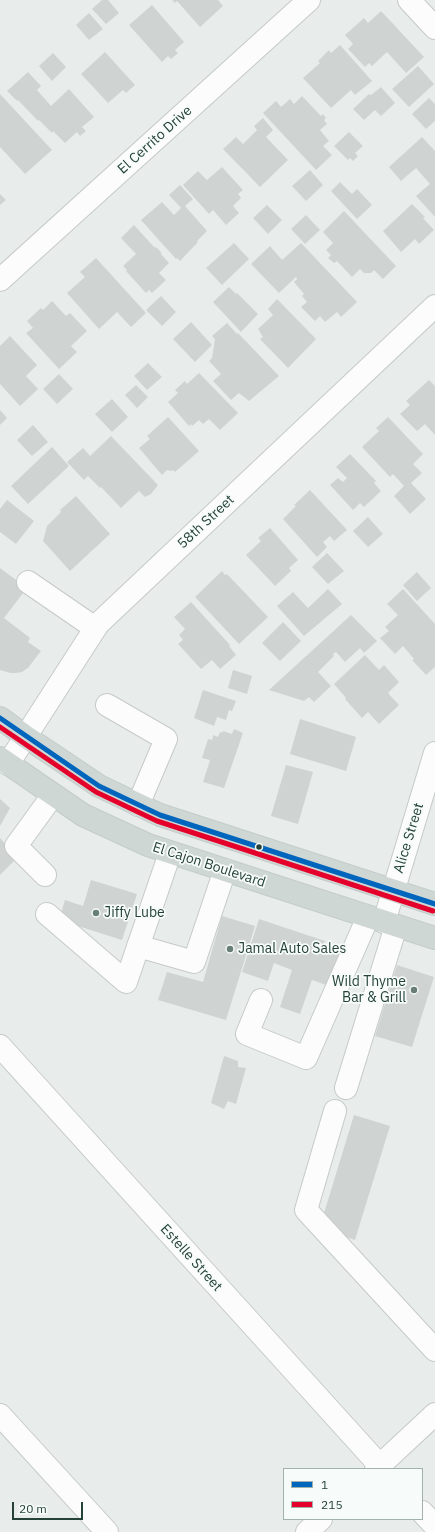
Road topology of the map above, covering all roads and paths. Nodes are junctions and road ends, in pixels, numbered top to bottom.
1 (309, 0) edge
2 (409, 0) edge
3 (435, 28) edge
4 (0, 280) edge
5 (435, 306) edge
6 (28, 582) dead end
7 (95, 628) junction
8 (107, 706) dead end
9 (0, 718) edge
10 (26, 737) junction
11 (435, 753) edge
12 (4, 761) edge
13 (53, 795) junction
14 (138, 804) junction
15 (170, 853) junction
16 (225, 870) junction
17 (45, 875) dead end
18 (393, 891) junction
19 (435, 904) edge
20 (47, 914) dead end
21 (383, 922) junction
22 (435, 938) edge
23 (138, 946) junction
24 (261, 1000) dead end
25 (0, 1046) edge
26 (346, 1088) dead end
27 (335, 1111) dead end
28 (435, 1350) edge
29 (435, 1414) edge
30 (0, 1415) edge
31 (379, 1468) edge
32 (423, 1513) edge
33 (320, 1520) edge
34 (435, 1526) edge
35 (107, 1532) edge
36 (307, 1532) edge

1 - 4 street, El Cerrito Drive
2 - 3 street
5 - 7 street, 58th Street
6 - 7 street
7 - 10 street, 58th Street
8 - 14 street
9 - 10 main road
10 - 12 street, 58th Street
10 - 14 main road
11 - 18 street, Alice Street
12 - 13 main road, El Cajon Boulevard
13 - 15 main road, El Cajon Boulevard
13 - 17 street
14 - 18 main road
15 - 16 main road, El Cajon Boulevard
15 - 23 street
16 - 21 main road, El Cajon Boulevard
16 - 23 street
18 - 19 main road
18 - 21 street, Alice Street
20 - 23 street
21 - 22 main road, El Cajon Boulevard
21 - 24 street
21 - 26 street
25 - 31 street, Estelle Street
27 - 28 street
29 - 31 street
30 - 35 street
32 - 34 street
33 - 36 street

